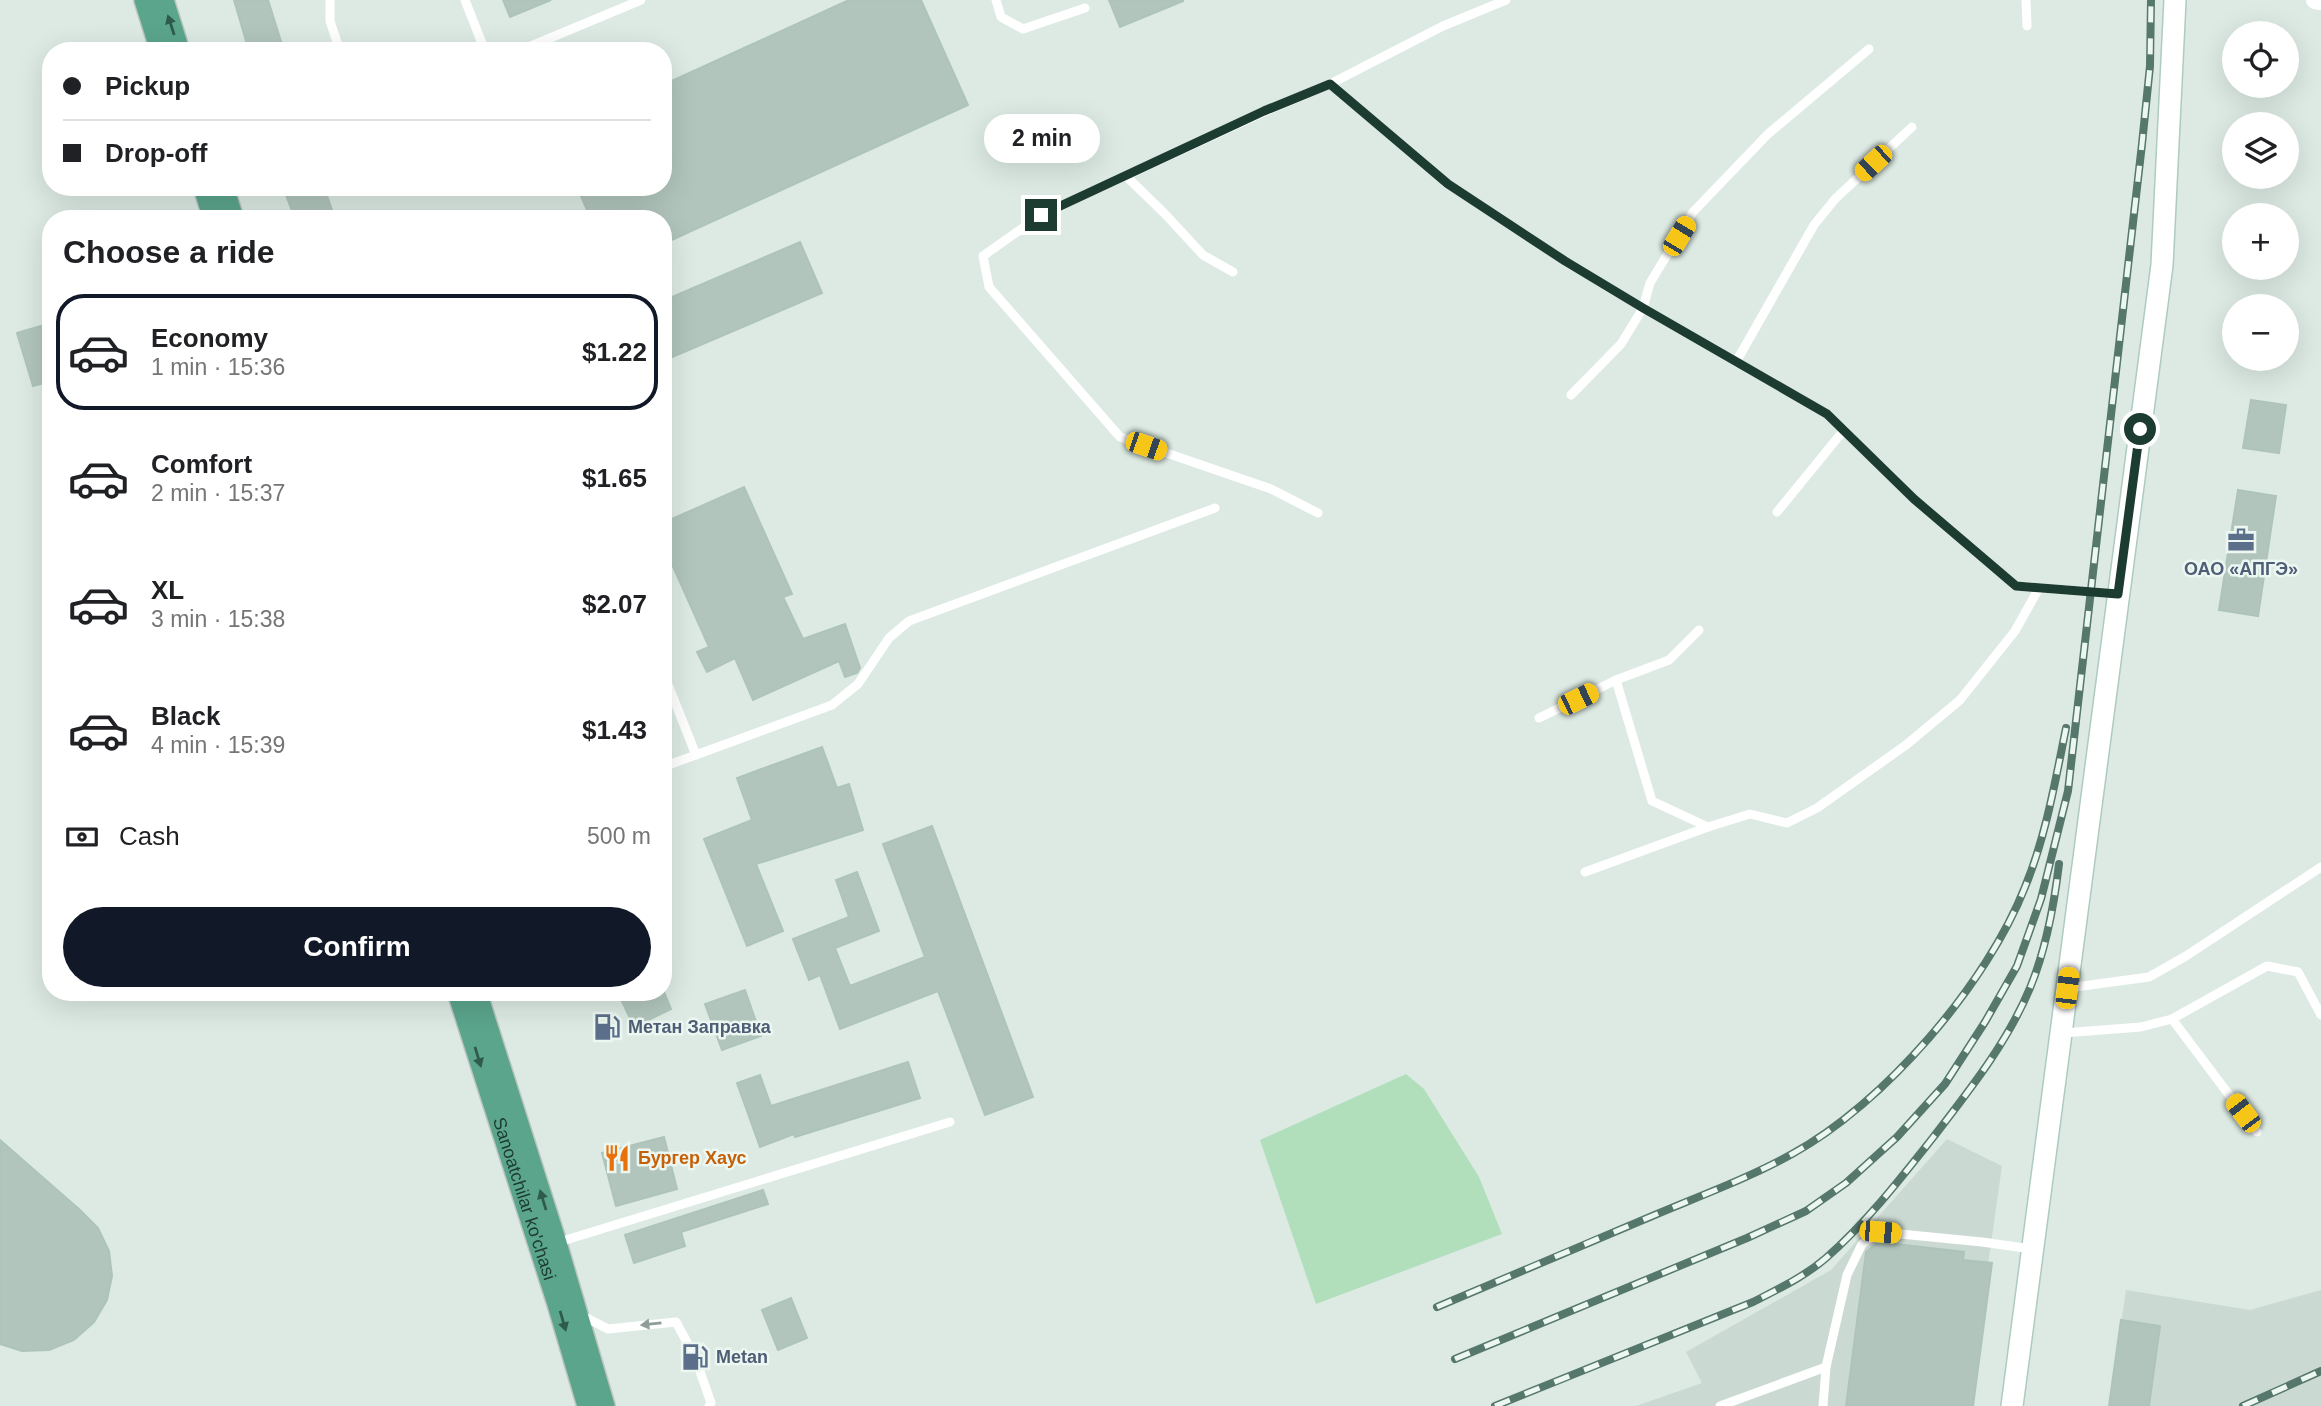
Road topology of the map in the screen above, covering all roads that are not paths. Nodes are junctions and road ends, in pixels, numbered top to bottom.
1 (145, 0) edge
2 (163, 0) edge
3 (330, 0) edge
4 (465, 0) edge
5 (641, 0) edge
6 (996, 0) edge
7 (1506, 0) edge
8 (2026, 0) edge
9 (2175, 0) edge
10 (2315, 0) edge
11 (2321, 1) edge
12 (1086, 8) dead end
13 (2027, 26) dead end
14 (158, 42) edge
15 (176, 42) edge
16 (337, 42) edge
17 (481, 42) edge
18 (541, 42) edge
19 (1869, 49) dead end
20 (1330, 84) junction
21 (1912, 127) dead end
22 (1126, 176) junction
23 (1233, 272) dead end
24 (1643, 308) junction
25 (1736, 362) junction
26 (1570, 395) dead end
27 (1844, 430) junction
28 (1215, 508) dead end
29 (1777, 512) dead end
30 (1318, 513) dead end
31 (2039, 588) junction
32 (2118, 594) junction
33 (1699, 630) dead end
34 (1616, 680) junction
35 (672, 695) edge
36 (1539, 718) dead end
37 (696, 755) junction
38 (672, 764) edge
39 (1708, 827) junction
40 (2321, 867) edge
41 (1585, 872) dead end
42 (2067, 988) junction
43 (460, 1001) edge
44 (479, 1001) edge
45 (2321, 1015) edge
46 (2172, 1019) junction
47 (2061, 1033) junction
48 (950, 1122) dead end
49 (2257, 1132) dead end
50 (556, 1243) junction
51 (2032, 1249) junction
52 (578, 1314) junction
53 (1826, 1367) junction
54 (588, 1406) edge
55 (604, 1406) edge
56 (709, 1406) edge
57 (1720, 1406) edge
58 (1823, 1406) edge
59 (2012, 1406) edge

1 - 14 main road
15 -> 2 main road
3 - 16 lane
4 - 17 lane
5 - 18 lane
6 - 12 lane
7 - 20 lane
8 - 13 lane
9 - 32 street
10 - 11 street
19 - 24 lane
20 - 22 lane
20 - 24 lane
21 - 25 lane
22 - 23 lane
22 - 30 lane
24 - 25 lane
24 - 26 lane
25 - 27 lane
27 - 29 lane
27 - 31 lane
28 - 37 lane
31 - 32 lane
31 - 39 lane
32 - 42 street
33 - 34 lane
34 - 36 lane
34 - 39 lane
35 - 37 lane
37 - 38 lane
39 - 41 lane
40 - 42 lane
42 - 47 street
43 -> 54 main road, Sanoatchilar ko'chasi
50 -> 44 main road, Sanoatchilar ko'chasi
45 - 46 lane
46 - 47 lane
46 - 49 lane
47 - 51 street
48 - 50 lane
50 - 52 main road, Sanoatchilar ko'chasi
51 - 53 lane
51 - 59 street
52 - 55 main road, Sanoatchilar ko'chasi
56 -> 52 lane
53 - 57 lane
53 - 58 lane

